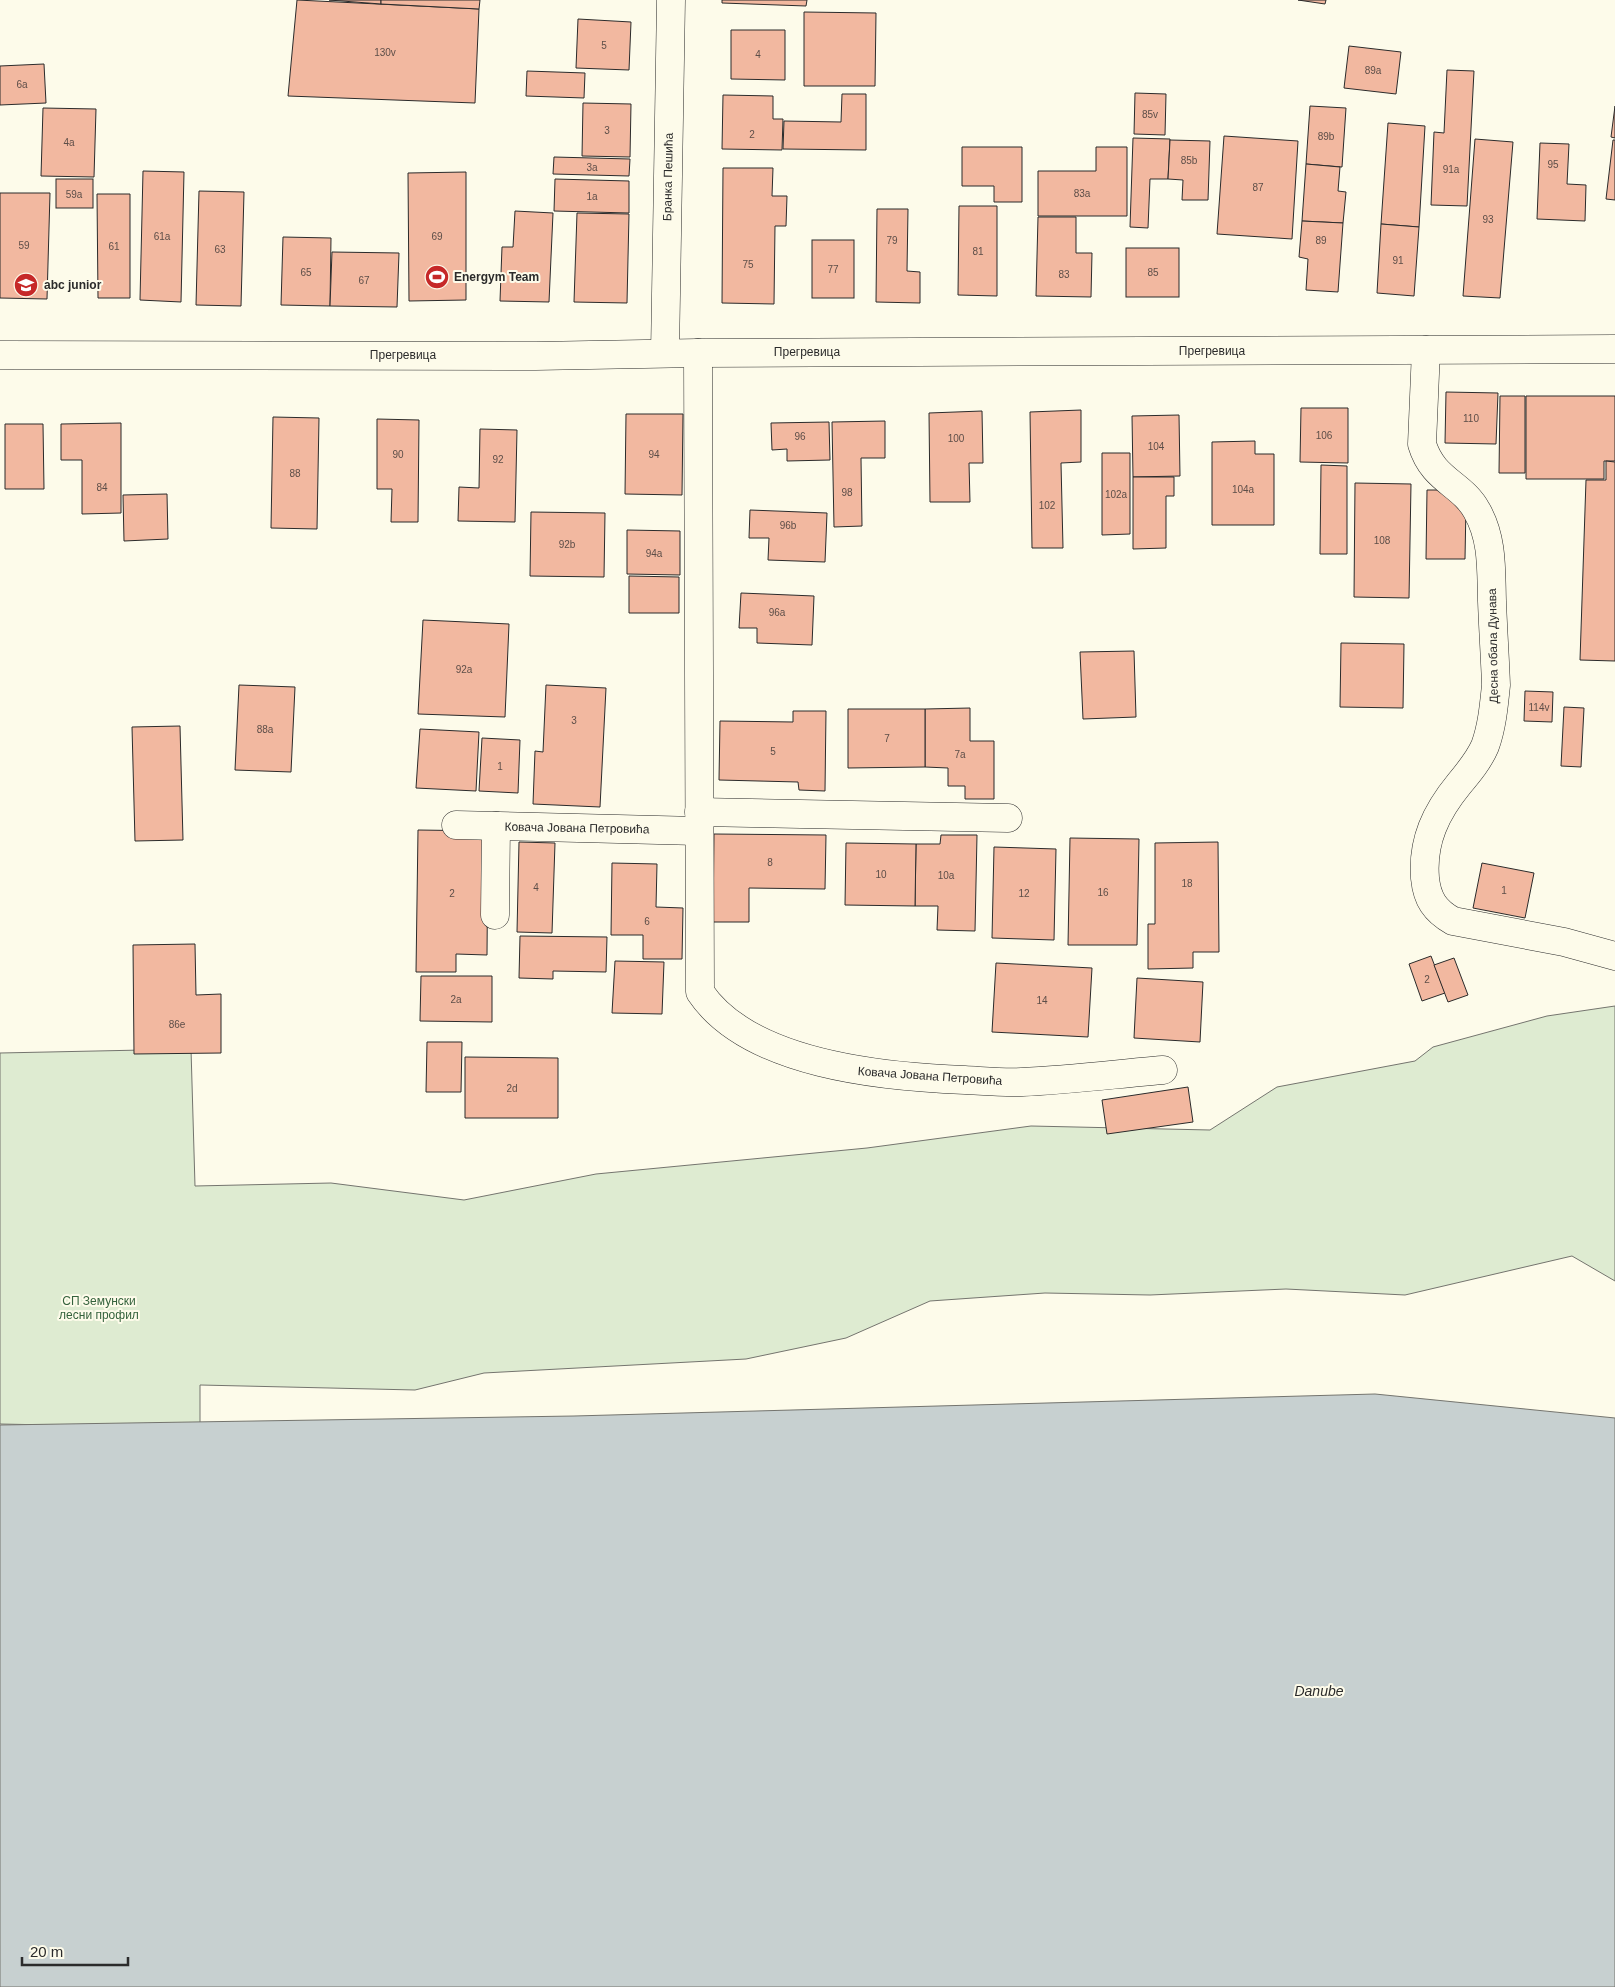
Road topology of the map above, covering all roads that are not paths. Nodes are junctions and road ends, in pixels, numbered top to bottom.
1 (671, 0) edge
2 (1426, 350) junction
3 (1615, 350) edge
4 (665, 353) junction
5 (698, 353) junction
6 (0, 355) edge
7 (1008, 818) dead end
8 (698, 821) junction
9 (456, 825) dead end
10 (496, 826) junction
11 (495, 915) dead end
12 (1615, 956) edge
13 (1163, 1070) dead end

1 - 4 street, Бранка Пешића
2 - 3 street, Прегревица
2 - 5 street, Прегревица
2 - 12 street, Десна обала Дунава
4 - 5 street, Прегревица
4 - 6 street, Прегревица
5 - 8 street
7 - 8 street, Ковача Јована Петровића
8 - 10 street, Ковача Јована Петровића
8 - 13 street, Ковача Јована Петровића
9 - 10 street, Ковача Јована Петровића
10 - 11 street

